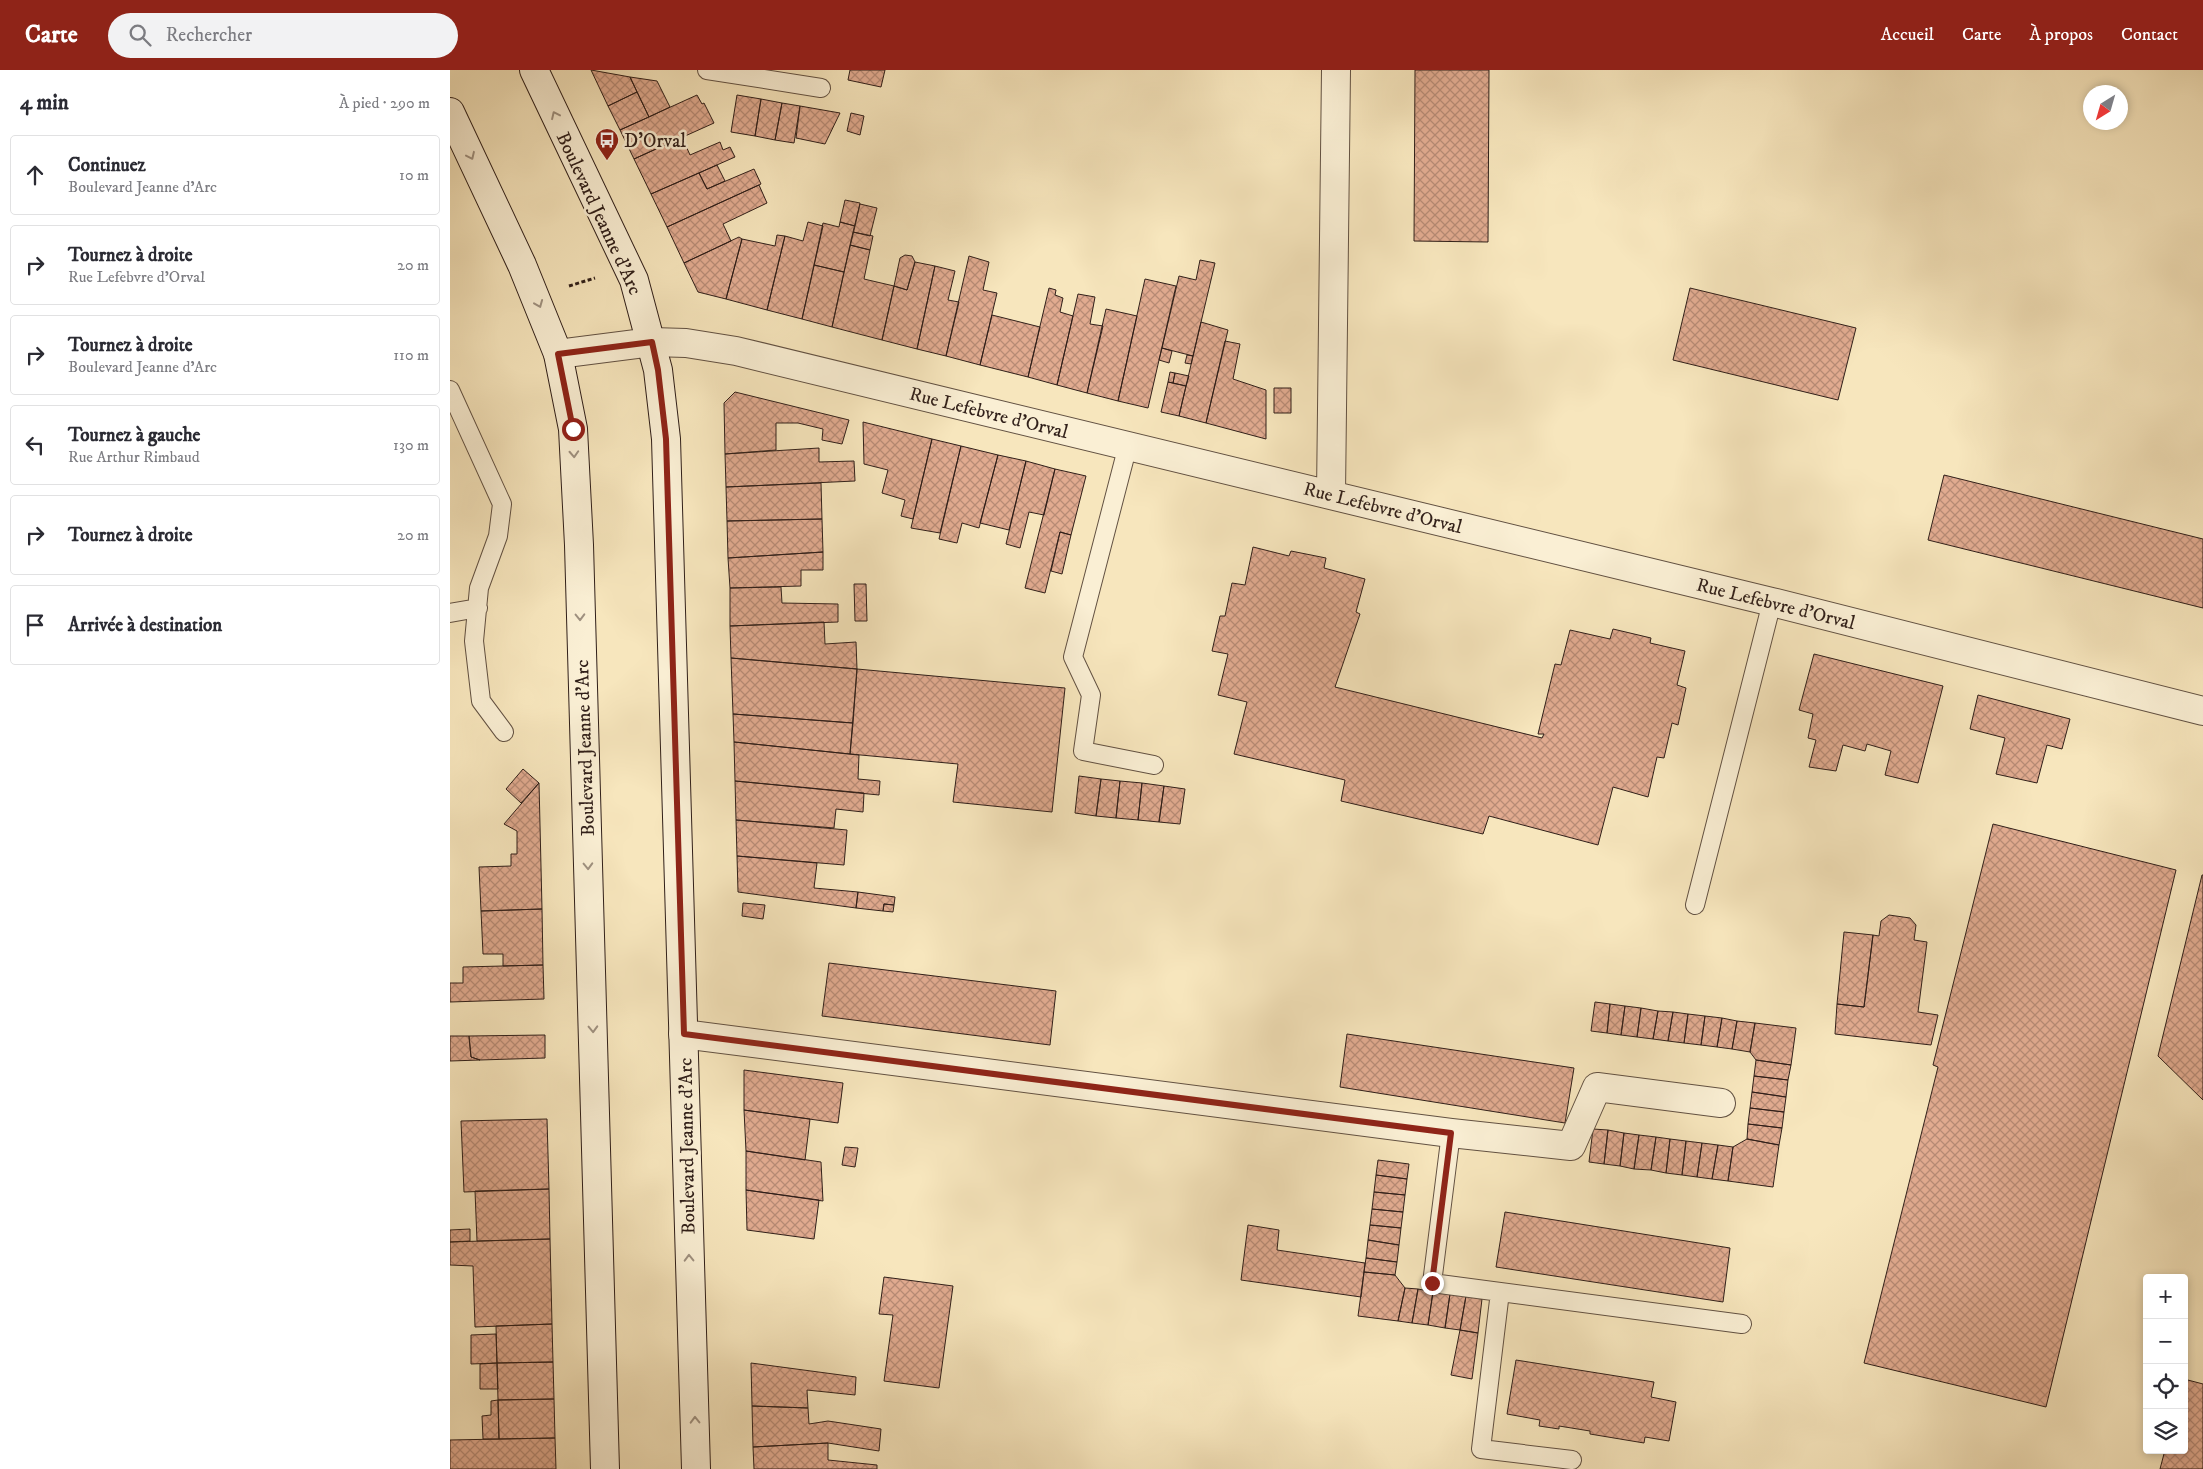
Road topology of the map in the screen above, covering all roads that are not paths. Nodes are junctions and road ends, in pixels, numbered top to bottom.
1 (534, 70) edge
2 (707, 70) edge
3 (1336, 70) edge
4 (821, 88) dead end
5 (450, 112) edge
6 (652, 342) junction
7 (558, 354) junction
8 (450, 390) edge
9 (1128, 445) junction
10 (1331, 494) junction
11 (1772, 602) junction
12 (478, 608) junction
13 (450, 613) edge
14 (2203, 711) edge
15 (504, 732) dead end
16 (1154, 765) dead end
17 (1695, 905) dead end
18 (684, 1034) junction
19 (1721, 1103) dead end
20 (1451, 1133) junction
21 (1500, 1292) junction
22 (1742, 1324) dead end
23 (1572, 1460) dead end
24 (605, 1469) edge
25 (696, 1469) edge

6 -> 1 street, Boulevard Jeanne d'Arc
2 - 4 lane
3 - 10 street
5 -> 7 street, Boulevard Jeanne d'Arc
6 - 7 street, Rue Lefebvre d'Orval
6 - 9 street, Rue Lefebvre d'Orval
6 - 18 street, Boulevard Jeanne d'Arc
7 -> 24 street, Boulevard Jeanne d'Arc
8 - 12 lane
9 - 10 street, Rue Lefebvre d'Orval
9 - 16 lane
10 - 11 street, Rue Lefebvre d'Orval
11 - 14 street, Rue Lefebvre d'Orval
11 - 17 lane
12 - 13 lane
12 - 15 lane
18 - 20 street
25 -> 18 street, Boulevard Jeanne d'Arc
19 - 20 street
20 - 21 lane
21 - 22 lane
21 - 23 lane

